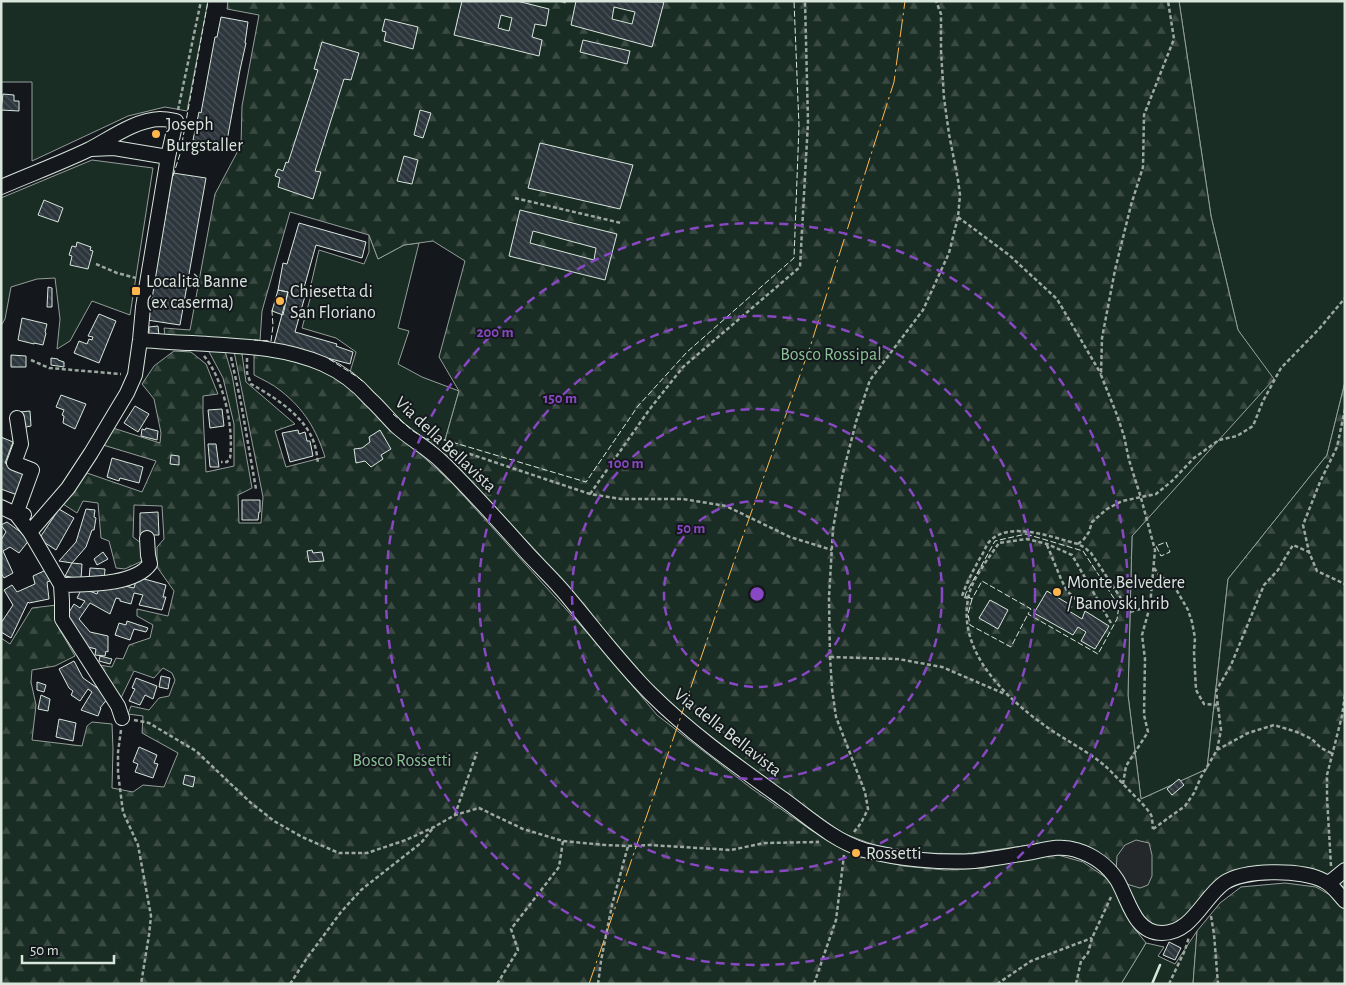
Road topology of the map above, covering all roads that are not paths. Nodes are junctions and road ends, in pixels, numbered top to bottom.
1 (125, 130) junction
2 (90, 148) junction
3 (119, 149) junction
4 (168, 157) junction
5 (1, 187) edge
6 (140, 340) junction
7 (17, 418) dead end
8 (48, 511) junction
9 (7, 513) edge
10 (30, 532) junction
11 (147, 538) dead end
12 (60, 585) junction
13 (122, 718) road end
14 (1345, 870) edge
15 (1329, 883) junction
16 (1345, 901) edge

1 - 2 street
1 - 3 street
1 - 4 street
2 - 3 street
2 - 5 street
3 - 4 street
4 - 6 street
6 - 8 street
6 - 15 street, Via della Bellavista
7 - 9 street
8 - 9 street
8 - 10 street
9 - 10 street
10 - 12 street
11 - 12 street
12 - 13 street
14 - 15 street
15 - 16 street

